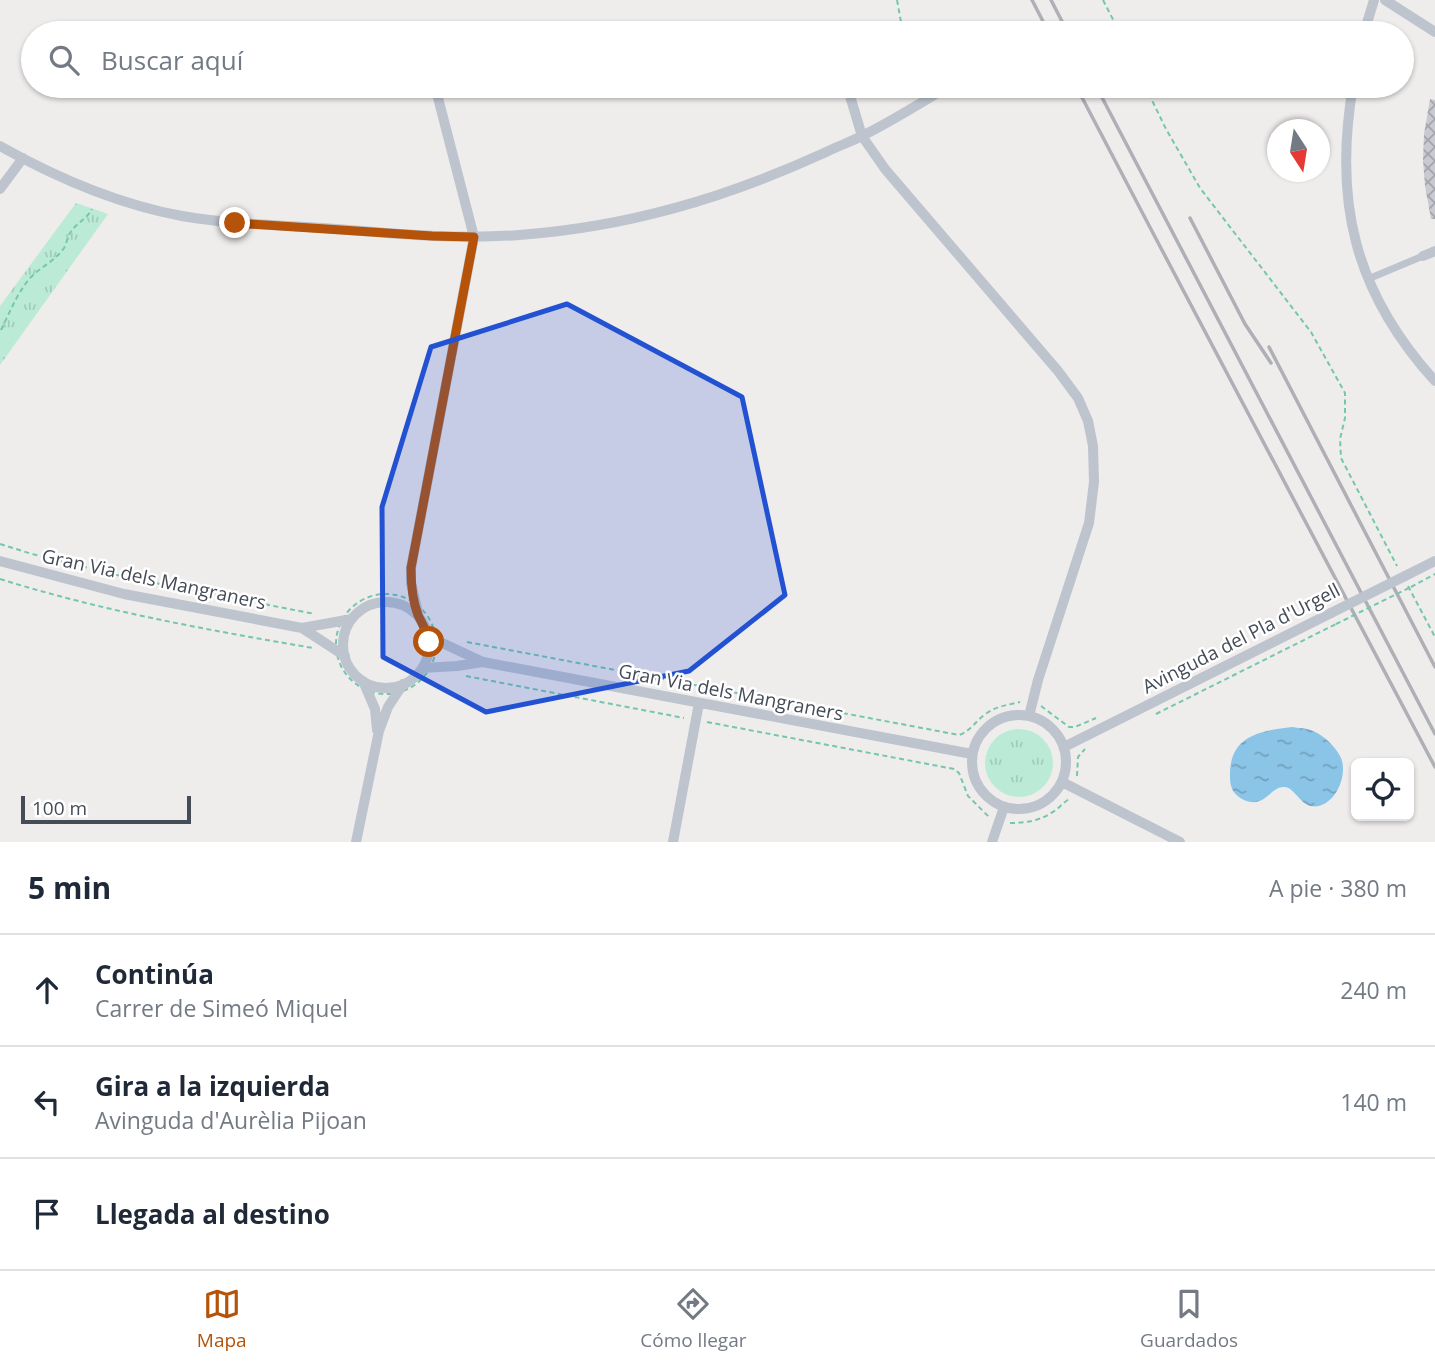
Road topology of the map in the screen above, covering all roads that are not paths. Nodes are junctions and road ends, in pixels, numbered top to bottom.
1 (1374, 0) edge
2 (1385, 0) edge
3 (1368, 21) edge
4 (1435, 32) edge
5 (438, 98) edge
6 (851, 98) edge
7 (928, 98) edge
8 (1351, 98) edge
9 (862, 136) junction
10 (0, 146) edge
11 (23, 159) junction
12 (0, 189) edge
13 (474, 237) junction
14 (1435, 251) edge
15 (1423, 256) joint
16 (1368, 279) junction
17 (1435, 380) edge
18 (0, 561) edge
19 (1435, 561) edge
20 (346, 615) junction
21 (419, 617) junction
22 (302, 628) junction
23 (430, 629) junction
24 (339, 658) junction
25 (483, 662) junction
26 (426, 673) junction
27 (365, 686) junction
28 (400, 689) junction
29 (699, 703) junction
30 (1029, 716) junction
31 (377, 741) junction
32 (1064, 747) junction
33 (972, 754) junction
34 (1062, 782) junction
35 (1004, 807) junction
36 (356, 842) edge
37 (673, 842) edge
38 (992, 842) edge
39 (1180, 842) edge

1 - 3 street
2 - 4 street
5 - 13 street
6 - 9 street
7 - 9 street
8 - 16 street
9 - 13 street
9 - 30 street
10 - 11 street
11 - 12 street
11 - 13 street
13 - 21 street
14 - 15 street
15 - 16 street
16 - 17 street
18 - 22 street, Gran Via dels Mangraners
19 - 32 street, Avinguda del Pla d'Urgell, bridge
20 - 21 street, Gran Via dels Mangraners
20 - 22 street, Gran Via dels Mangraners
20 - 24 street
21 - 23 street, Gran Via dels Mangraners
22 - 24 street, Gran Via dels Mangraners
23 - 25 street, Gran Via dels Mangraners
23 - 26 street
24 - 27 street, Gran Via dels Mangraners
25 - 26 street, Gran Via dels Mangraners
25 - 29 street, Gran Via dels Mangraners
26 - 28 street
27 - 28 street
27 - 31 street, Gran Via dels Mangraners
28 - 31 street
29 - 33 street, Gran Via dels Mangraners
29 - 37 street
30 - 32 street
30 - 33 street
31 - 36 street
32 - 34 street
33 - 35 street
34 - 35 street
34 - 39 street
35 - 38 street

